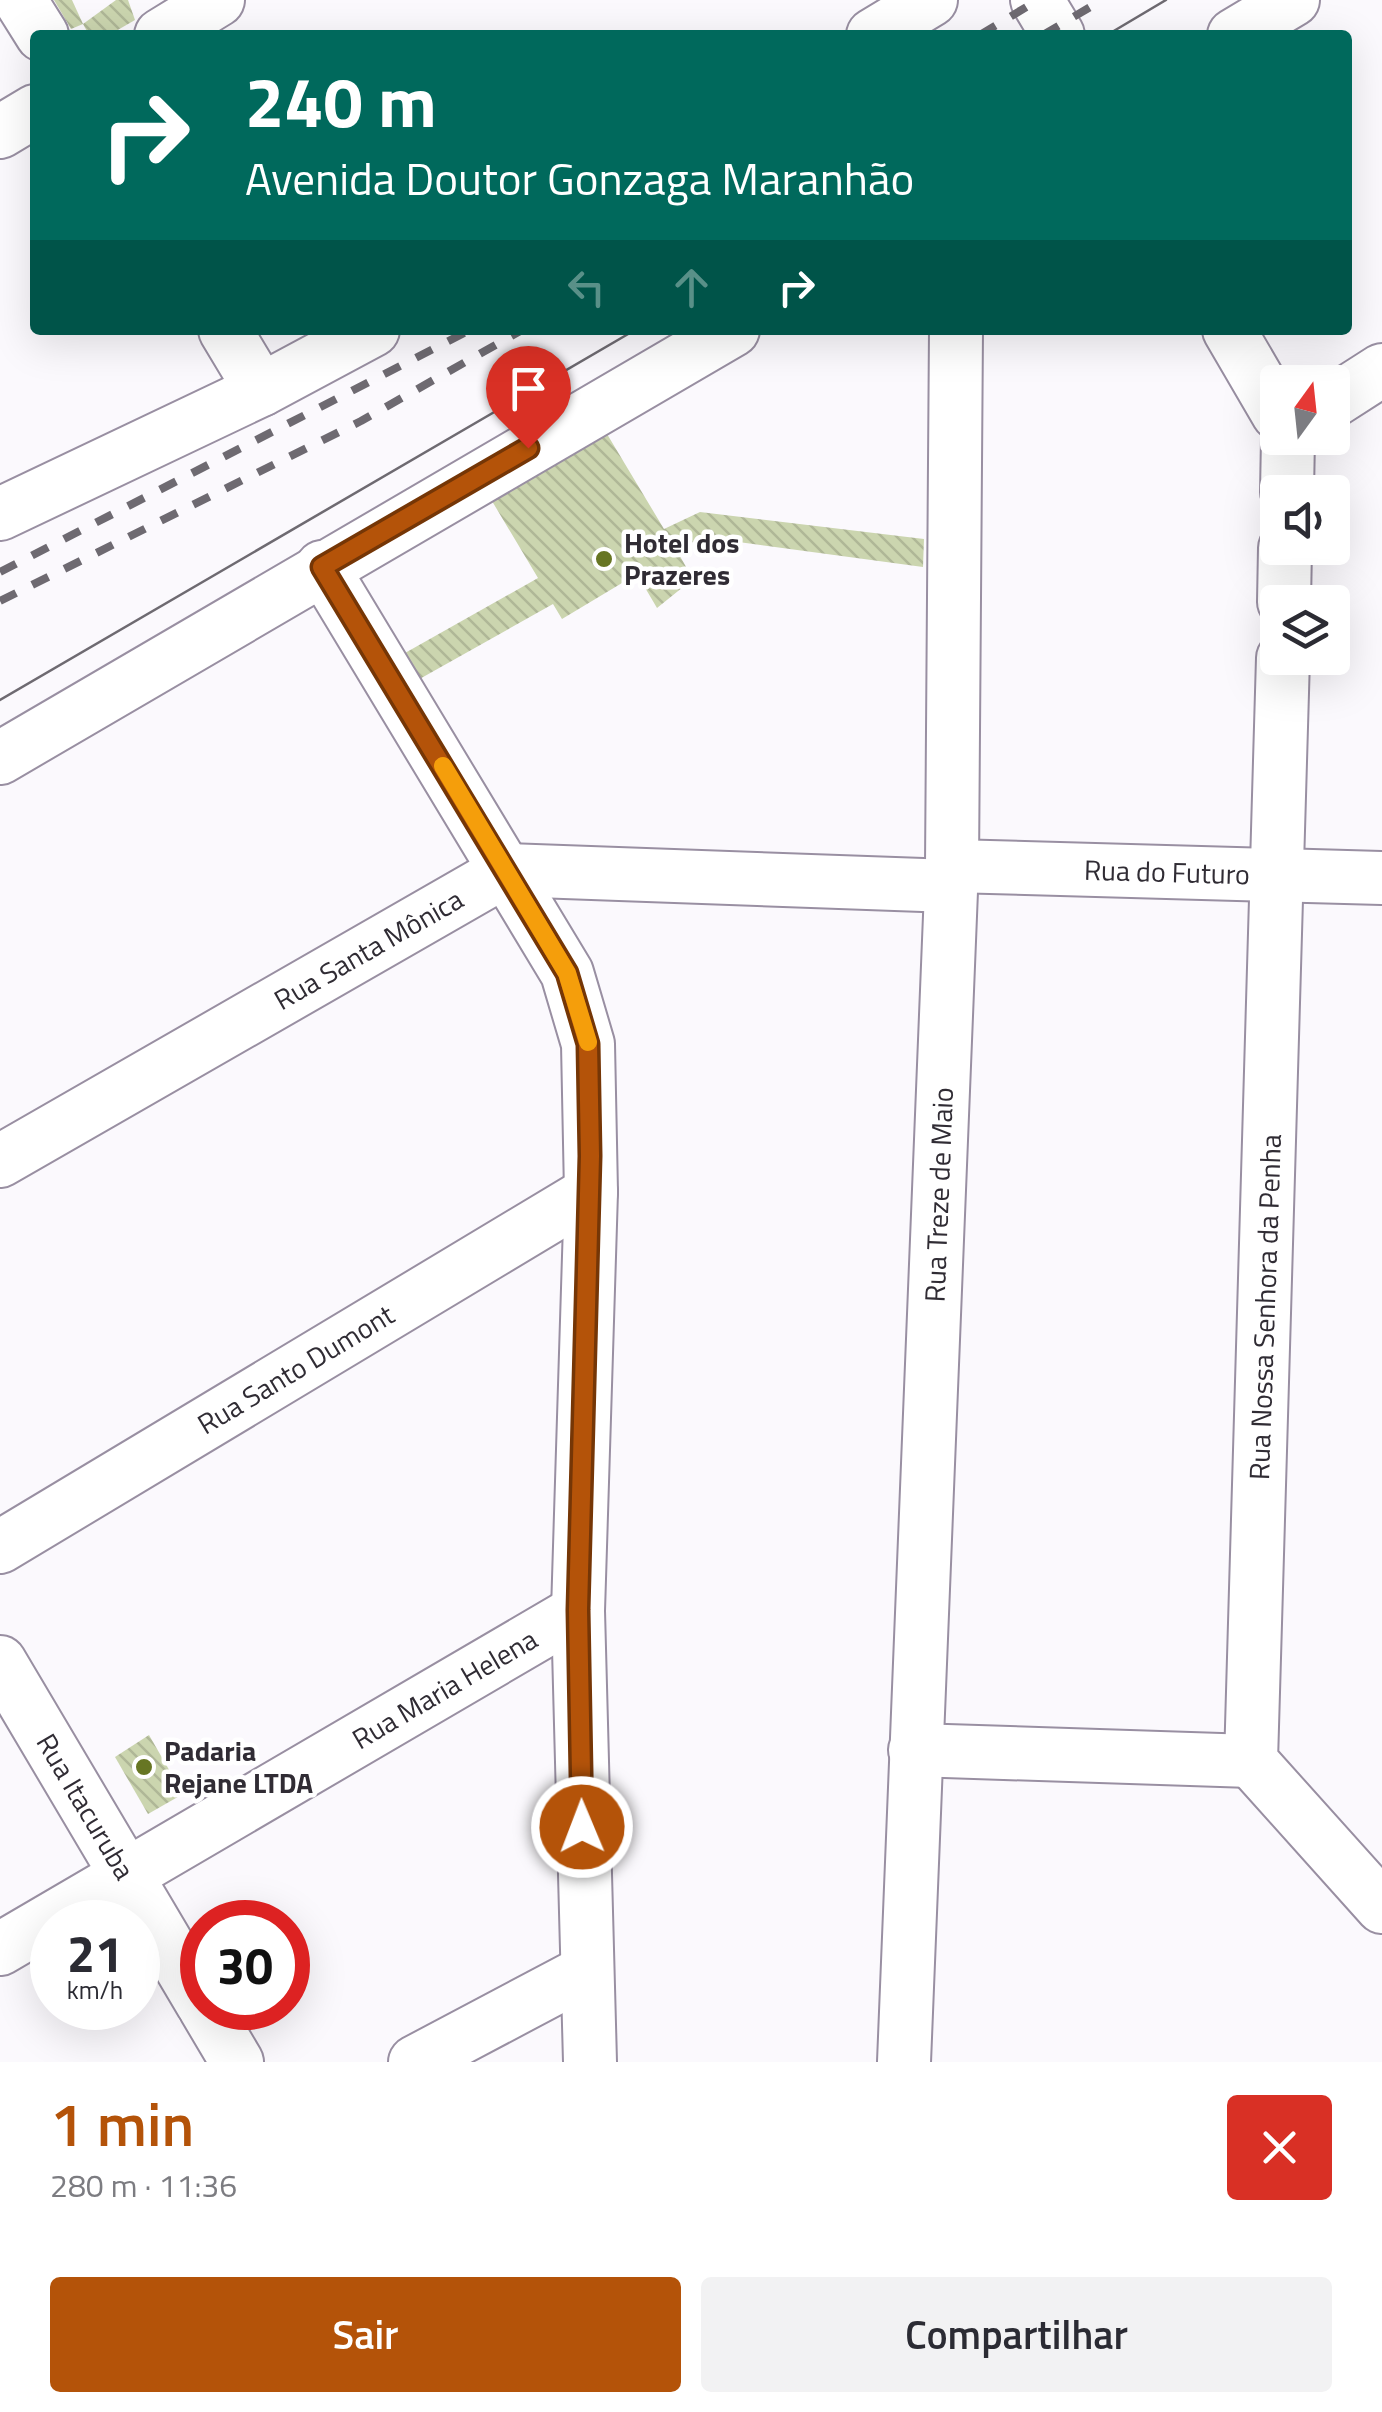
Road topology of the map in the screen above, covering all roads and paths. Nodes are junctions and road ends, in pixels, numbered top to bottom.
1 (20, 0) edge
2 (218, 0) edge
3 (932, 0) edge
4 (1038, 0) edge
5 (1293, 0) edge
6 (39, 30) edge
7 (169, 30) edge
8 (881, 30) edge
9 (1055, 30) edge
10 (1242, 30) edge
11 (30, 114) edge
12 (0, 132) edge
13 (228, 335) edge
14 (364, 335) edge
15 (724, 335) edge
16 (956, 335) edge
17 (1232, 335) edge
18 (1382, 370) edge
19 (1260, 383) edge
20 (261, 390) junction
21 (1350, 390) edge
22 (0, 514) edge
23 (322, 567) junction
24 (1283, 675) edge
25 (0, 758) edge
26 (506, 870) junction
27 (951, 876) junction
28 (1279, 876) junction
29 (1382, 878) edge
30 (0, 1161) edge
31 (590, 1192) junction
32 (0, 1546) edge
33 (578, 1610) junction
34 (0, 1662) edge
35 (915, 1750) junction
36 (1251, 1761) junction
37 (128, 1874) junction
38 (1382, 1907) edge
39 (0, 1949) edge
40 (180, 1964) edge
41 (585, 1972) junction
42 (218, 2030) edge
43 (237, 2062) edge
44 (414, 2062) edge
45 (590, 2062) edge
46 (904, 2062) edge

1 - 6 street
2 - 7 street
3 - 8 street
4 - 9 street
5 - 10 street
11 - 12 street
13 - 20 street
14 - 20 street
15 - 23 street
16 - 27 street, Rua Treze de Maio
17 - 19 street
18 - 21 street
20 - 22 street
23 - 25 street
23 - 26 street
24 - 28 street, Rua Nossa Senhora da Penha
26 - 27 street
26 - 30 street, Rua Santa Mônica
26 - 31 street
27 - 28 street, Rua do Futuro
27 - 35 street, Rua Treze de Maio
28 - 29 street, Rua do Futuro
28 - 36 street, Rua Nossa Senhora da Penha
31 - 32 street, Rua Santo Dumont
31 - 33 street
33 - 37 street, Rua Maria Helena
33 - 41 street
34 - 37 street, Rua Itacuruba
35 - 36 street
35 - 46 street, Rua Treze de Maio
36 - 38 street
37 - 39 street, Rua Maria Helena
37 - 40 street, Rua Itacuruba
41 - 44 street
41 - 45 street
42 - 43 street, Rua Itacuruba

